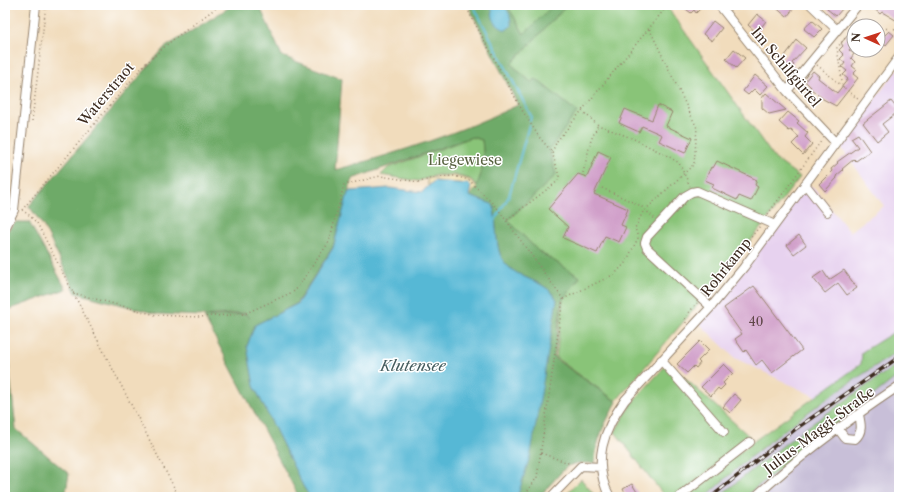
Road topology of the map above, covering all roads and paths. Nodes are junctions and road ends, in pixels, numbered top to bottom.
1 (36, 5) edge
2 (46, 5) edge
3 (220, 5) edge
4 (465, 5) edge
5 (668, 5) edge
6 (719, 5) edge
7 (811, 5) edge
8 (858, 5) edge
9 (649, 28) junction
10 (886, 28) edge
11 (898, 29) dead end
12 (836, 30) junction
13 (846, 37) edge
14 (899, 57) edge
15 (811, 61) junction
16 (843, 88) junction
17 (787, 91) junction
18 (863, 103) junction
19 (582, 111) junction
20 (598, 125) junction
21 (31, 128) dead end
22 (826, 133) junction
23 (836, 142) junction
24 (552, 152) junction
25 (583, 173) dead end
26 (684, 173) junction
27 (805, 184) junction
28 (602, 188) dead end
29 (692, 192) junction
30 (22, 206) dead end
31 (645, 209) junction
32 (22, 210) junction
33 (826, 212) dead end
34 (507, 220) junction
35 (764, 220) junction
36 (660, 222) junction
37 (775, 225) junction
38 (5, 229) edge
39 (73, 293) junction
40 (702, 298) junction
41 (563, 300) junction
42 (711, 307) junction
43 (688, 331) junction
44 (661, 360) junction
45 (899, 386) edge
46 (859, 415) junction
47 (839, 430) junction
48 (724, 432) dead end
49 (750, 442) dead end
50 (541, 453) junction
51 (581, 466) junction
52 (601, 467) junction
53 (178, 497) edge
54 (524, 497) edge
55 (551, 497) edge
56 (610, 497) edge
57 (679, 497) edge
58 (755, 497) edge

1 - 38 street
2 - 21 path
3 - 32 path, Waterstraot
4 - 24 path
5 - 9 path
6 - 17 street, Im Schilfgürtel
7 - 12 street
8 - 12 street
9 - 19 path
9 - 26 path
10 - 11 path
12 - 15 street
13 - 16 path
14 - 18 street, Rohrkamp
15 - 16 path
15 - 17 street
16 - 18 path
17 - 22 street, Im Schilfgürtel
18 - 23 street, Rohrkamp
19 - 20 path
19 - 24 path
20 - 25 path
20 - 26 path
22 - 23 street, Im Schilfgürtel
22 - 35 path
23 - 27 street, Rohrkamp
24 - 34 path
26 - 29 path
26 - 31 path
27 - 33 street
27 - 37 street, Rohrkamp
28 - 31 path
29 - 35 street
29 - 36 street
30 - 32 path
31 - 36 path
31 - 41 path
32 - 39 path
34 - 39 path
34 - 41 path
35 - 37 street
35 - 40 path
36 - 40 street
37 - 42 street, Rohrkamp
39 - 53 path
40 - 42 street
40 - 43 path
41 - 50 path
42 - 43 street, Rohrkamp
43 - 44 street, Rohrkamp
44 - 48 street
44 - 52 street, Rohrkamp
45 - 46 street, Julius-Maggi-Straße
46 - 47 street, Julius-Maggi-Straße
46 - 47 street
47 - 58 street, Julius-Maggi-Straße
49 - 57 street
50 - 51 path
50 - 54 path
51 - 52 street
51 - 55 street
52 - 56 street, Rohrkamp

